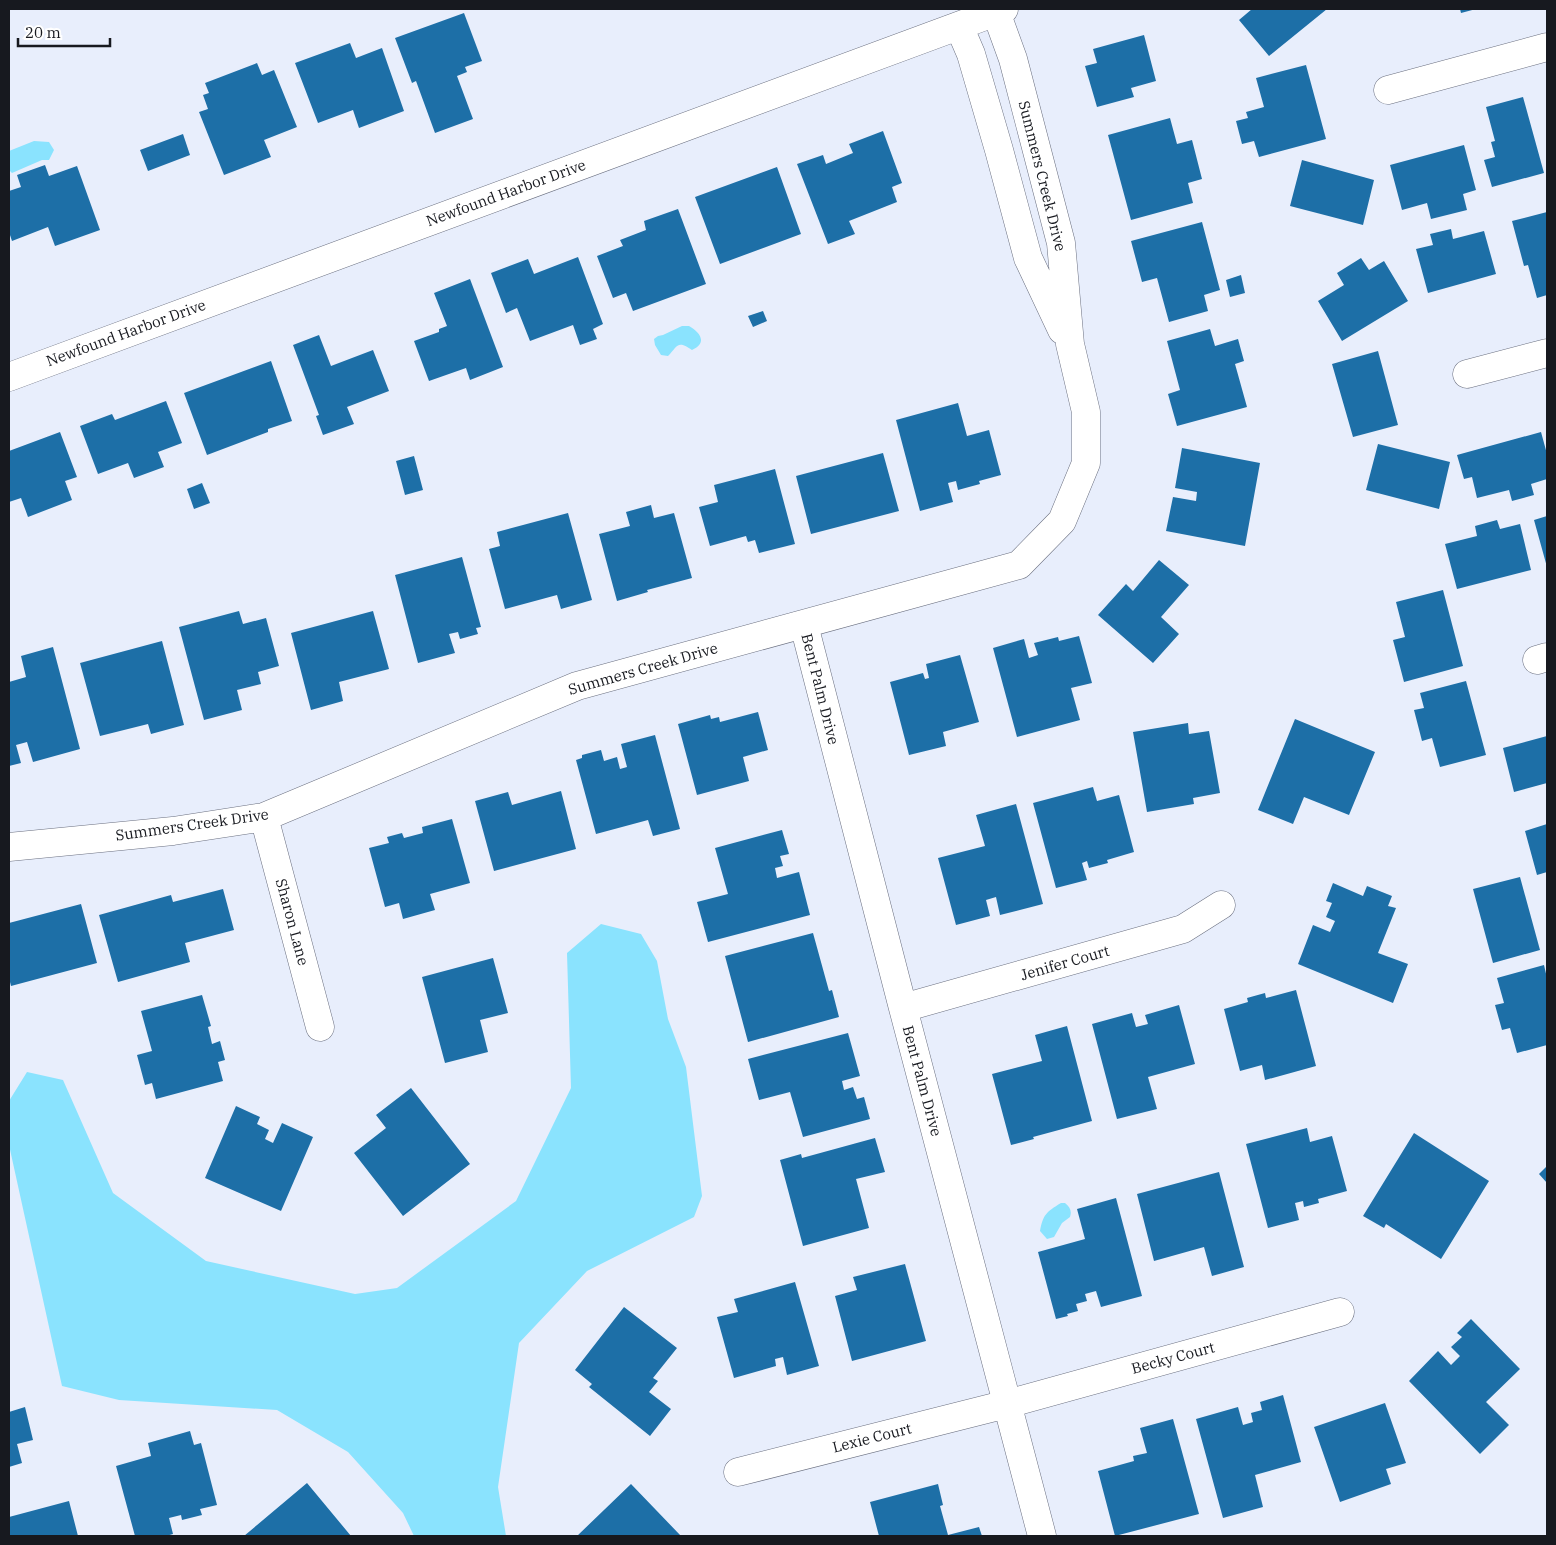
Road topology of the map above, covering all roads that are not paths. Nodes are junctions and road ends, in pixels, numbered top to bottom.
1 (1000, 10) edge
2 (959, 26) junction
3 (1547, 47) edge
4 (1388, 90) dead end
5 (1070, 344) junction
6 (1547, 352) edge
7 (1467, 374) dead end
8 (9, 377) edge
9 (804, 625) junction
10 (264, 817) junction
11 (9, 847) edge
12 (1221, 905) dead end
13 (902, 1008) junction
14 (320, 1027) dead end
15 (1340, 1312) dead end
16 (1007, 1404) junction
17 (738, 1472) dead end
18 (1042, 1536) edge

1 - 2 street, Newfound Harbor Drive
1 - 5 street, Summers Creek Drive
2 - 5 street, Summers Creek Drive
2 - 8 street, Newfound Harbor Drive
3 - 4 street
5 - 9 street, Summers Creek Drive
6 - 7 street
9 - 10 street, Summers Creek Drive
9 - 13 street, Bent Palm Drive
10 - 11 street, Summers Creek Drive
10 - 14 street, Sharon Lane
12 - 13 street, Jenifer Court
13 - 16 street, Bent Palm Drive
15 - 16 street, Becky Court
16 - 17 street, Lexie Court
16 - 18 street, Bent Palm Drive

